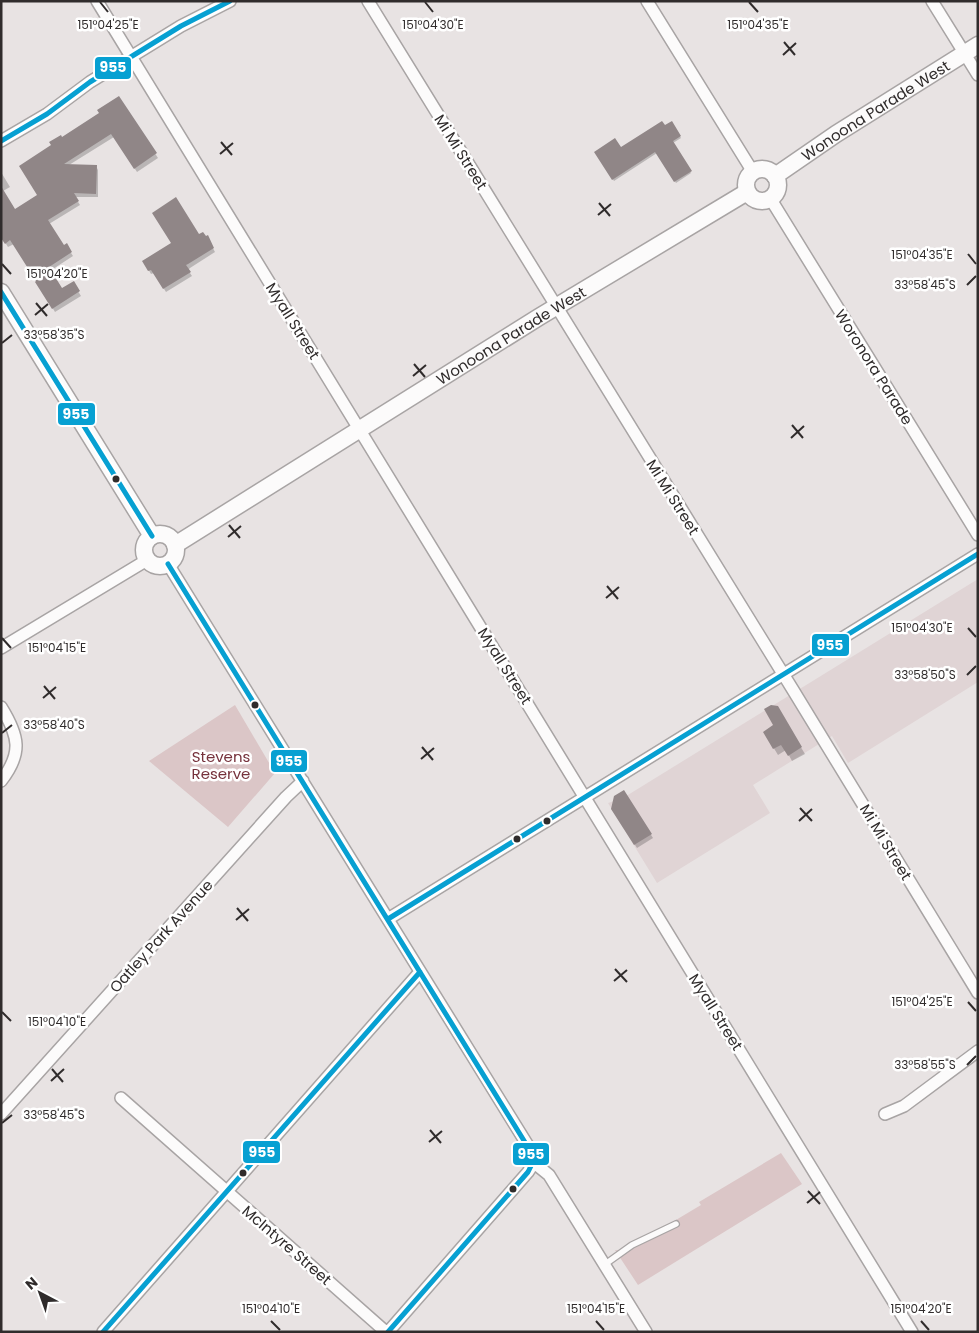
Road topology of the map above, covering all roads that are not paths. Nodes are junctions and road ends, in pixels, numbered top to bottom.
1 (96, 1) edge
2 (230, 1) edge
3 (368, 1) edge
4 (647, 1) edge
5 (932, 1) edge
6 (971, 49) edge
7 (131, 57) junction
8 (978, 75) edge
9 (1, 141) edge
10 (753, 172) junction
11 (775, 176) junction
12 (747, 192) junction
13 (770, 198) junction
14 (1, 292) edge
15 (556, 307) junction
16 (360, 429) junction
17 (978, 535) edge
18 (152, 536) junction
19 (175, 544) junction
20 (978, 554) edge
21 (147, 560) junction
22 (168, 564) junction
23 (1, 648) edge
24 (784, 675) junction
25 (1, 707) edge
26 (303, 781) junction
27 (1, 782) edge
28 (585, 798) junction
29 (388, 919) junction
30 (420, 972) junction
31 (978, 994) edge
32 (978, 1051) edge
33 (121, 1098) dead end
34 (1, 1114) edge
35 (885, 1114) dead end
36 (533, 1162) junction
37 (227, 1190) junction
38 (676, 1224) dead end
39 (604, 1265) junction
40 (103, 1332) edge
41 (387, 1332) edge
42 (646, 1332) edge
43 (912, 1332) edge

1 - 7 street, Myall Street
2 - 7 street
3 - 15 street, Mi Mi Street
4 - 10 street
5 - 6 street
6 - 8 street
6 - 11 street, Wonoona Parade West
7 - 9 street
7 - 16 street, Myall Street
10 - 11 street
10 - 12 street
11 - 13 street
12 - 13 street
12 - 15 street, Wonoona Parade West
13 - 17 street, Woronora Parade
14 - 18 street
15 - 16 street, Wonoona Parade West
15 - 24 street, Mi Mi Street
16 - 19 street, Wonoona Parade West
16 - 28 street, Myall Street
18 - 19 street
18 - 21 street
19 - 22 street
20 - 24 street
21 - 22 street
21 - 23 street
22 - 26 street
24 - 28 street
24 - 31 street, Mi Mi Street
25 - 27 street
26 - 29 street
26 - 34 street, Oatley Park Avenue
28 - 29 street
28 - 43 street, Myall Street
29 - 30 street
30 - 36 street
30 - 37 street
32 - 35 street
33 - 37 street, McIntyre Street
36 - 39 street
36 - 41 street
37 - 40 street
37 - 41 street, McIntyre Street
38 - 39 lane
39 - 42 street

